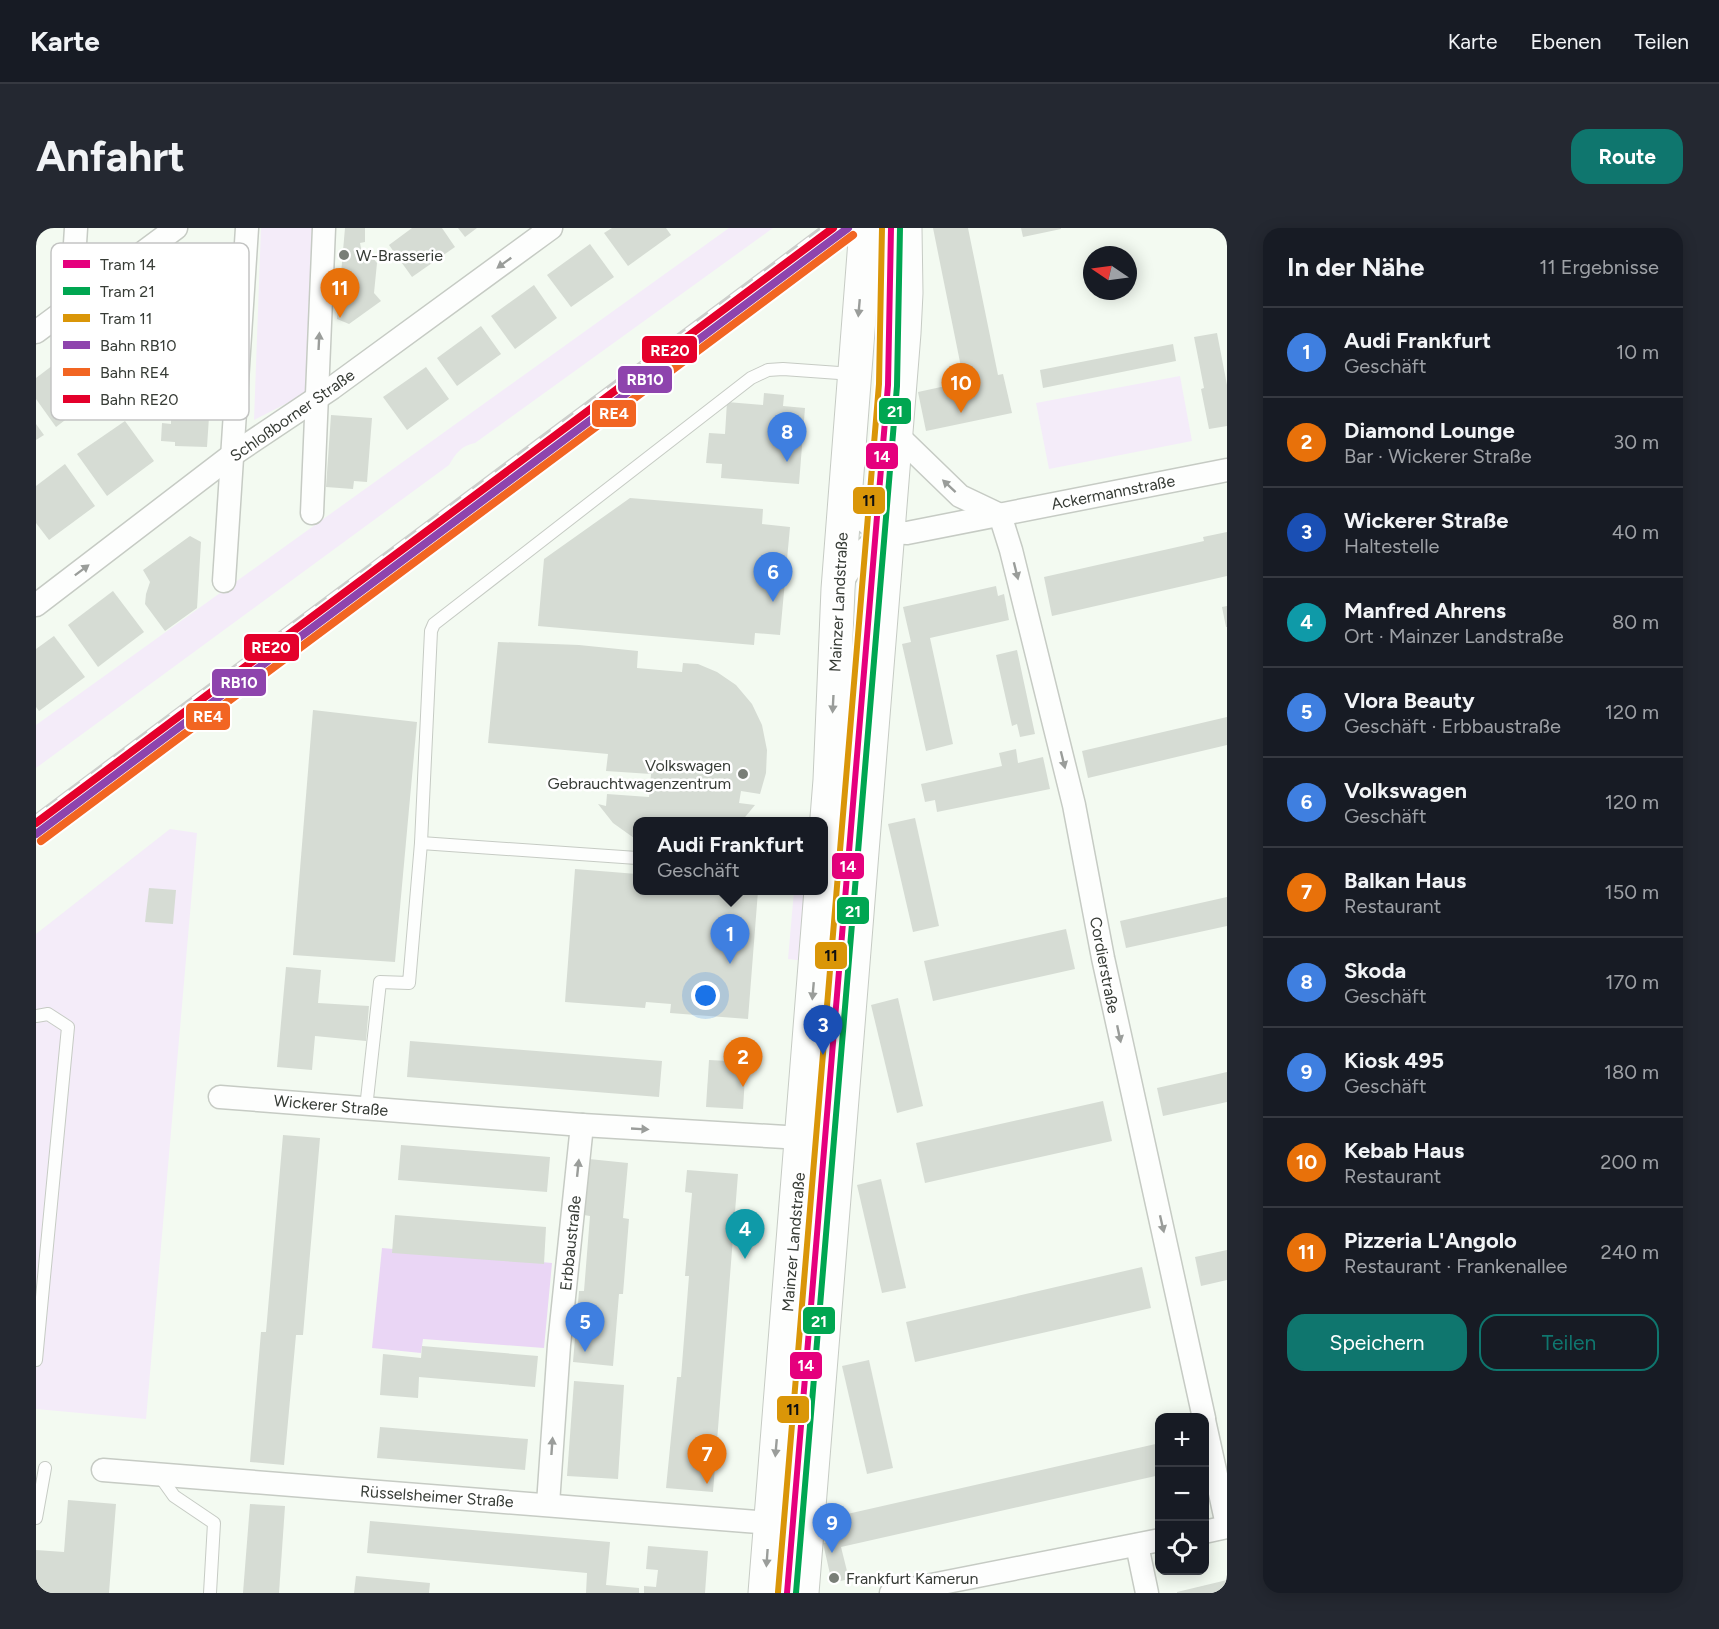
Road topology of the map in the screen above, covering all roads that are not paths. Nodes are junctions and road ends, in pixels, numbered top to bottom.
1 (76, 228) edge
2 (176, 228) edge
3 (247, 228) edge
4 (324, 228) edge
5 (551, 228) edge
6 (866, 228) edge
7 (905, 228) edge
8 (75, 243) edge
9 (156, 243) edge
10 (246, 243) edge
11 (51, 321) edge
12 (36, 332) edge
13 (854, 374) junction
14 (316, 399) junction
15 (234, 420) edge
16 (896, 434) junction
17 (232, 455) junction
18 (1227, 470) edge
19 (844, 499) junction
20 (312, 513) dead end
21 (999, 515) junction
22 (888, 534) junction
23 (224, 581) dead end
24 (838, 589) junction
25 (36, 605) edge
26 (827, 817) edge
27 (421, 843) junction
28 (633, 858) edge
29 (821, 895) edge
30 (36, 1016) edge
31 (220, 1097) dead end
32 (366, 1108) junction
33 (582, 1125) junction
34 (802, 1138) junction
35 (36, 1360) edge
36 (1203, 1413) edge
37 (1209, 1442) edge
38 (45, 1468) dead end
39 (103, 1470) dead end
40 (159, 1475) junction
41 (548, 1504) junction
42 (36, 1518) edge
43 (770, 1523) junction
44 (1227, 1526) edge
45 (1209, 1531) edge
46 (1155, 1541) edge
47 (1137, 1545) junction
48 (210, 1593) edge
49 (765, 1593) edge
50 (802, 1593) edge
51 (891, 1593) edge
52 (1147, 1593) edge

1 - 8 street
2 - 9 street
3 - 10 street
14 -> 4 street
5 -> 14 street, Schloßborner Straße
6 -> 13 main road, Mainzer Landstraße
7 - 16 main road
11 - 12 street
13 - 19 main road, Mainzer Landstraße
13 - 27 lane
14 - 17 street, Schloßborner Straße
14 - 20 street
15 - 17 street
21 -> 16 street
16 - 22 main road
17 - 23 street
25 -> 17 street, Schloßborner Straße
18 - 21 street, Ackermannstraße
19 - 22 street
19 - 24 main road, Mainzer Landstraße
21 - 22 street, Ackermannstraße
21 -> 36 street, Cordierstraße
22 - 24 street, Ackermannstraße
22 - 50 main road
24 -> 26 main road, Mainzer Landstraße
27 - 28 lane
27 - 32 lane
29 -> 34 main road, Mainzer Landstraße
30 - 35 lane
31 - 32 street, Wickerer Straße
32 - 33 street, Wickerer Straße
33 -> 34 street, Wickerer Straße
41 -> 33 street, Erbbaustraße
34 -> 43 main road, Mainzer Landstraße
37 - 44 street, Cordierstraße
38 - 42 lane
39 - 40 street, Rüsselsheimer Straße
40 - 41 street, Rüsselsheimer Straße
40 - 48 lane
41 - 43 street, Rüsselsheimer Straße
43 -> 49 main road, Mainzer Landstraße
44 - 45 street
46 - 47 street
47 - 51 street
47 - 52 street

